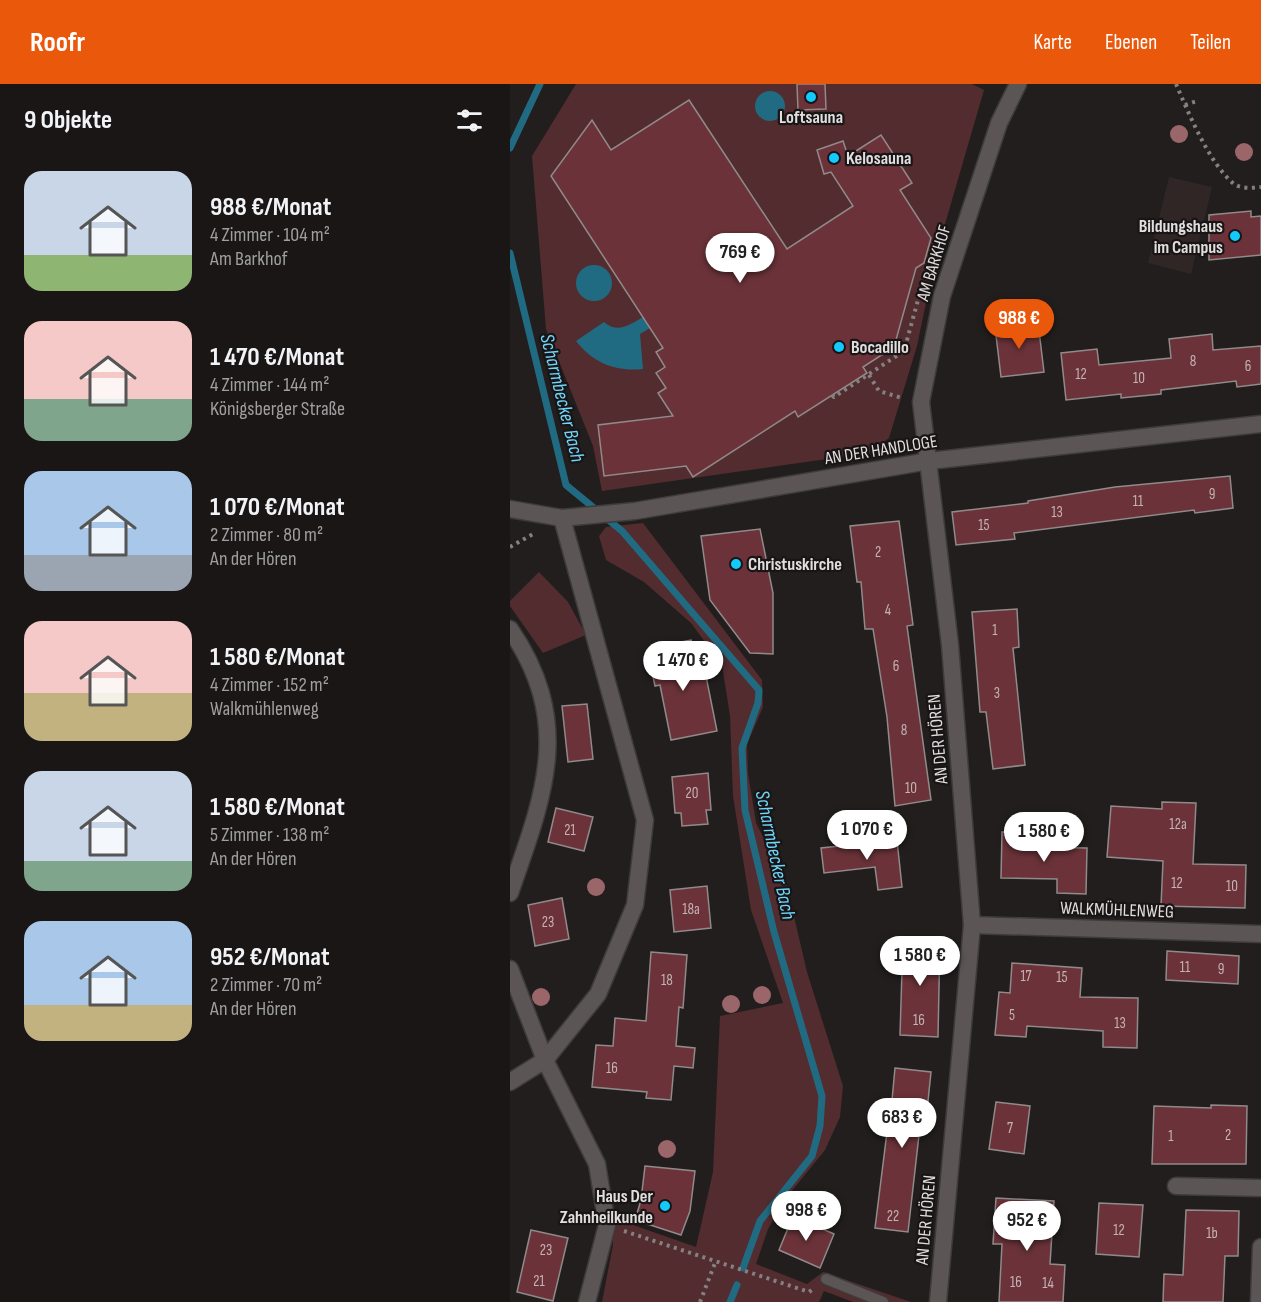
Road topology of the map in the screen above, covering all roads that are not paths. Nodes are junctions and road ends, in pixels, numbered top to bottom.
1 (1018, 84) edge
2 (1261, 424) edge
3 (929, 461) junction
4 (510, 509) edge
5 (562, 518) junction
6 (510, 629) edge
7 (510, 893) edge
8 (972, 925) junction
9 (1261, 934) edge
10 (510, 969) edge
11 (545, 1060) junction
12 (510, 1082) edge
13 (1176, 1186) dead end
14 (1261, 1188) edge
15 (1261, 1248) edge
16 (826, 1279) road end
17 (587, 1302) edge
18 (883, 1302) edge
19 (938, 1302) edge
20 (1259, 1302) edge

1 - 3 street, AM BARKHOF
2 - 3 street, AN DER HANDLOGE
3 - 5 street, AN DER HANDLOGE
3 - 8 street, AN DER HÖREN
4 - 5 street, AN DER HANDLOGE
5 - 11 street
6 - 7 street
8 - 9 street, WALKMÜHLENWEG
8 - 19 street, AN DER HÖREN
10 - 11 street
11 - 12 street
11 - 17 street
13 - 14 street
15 - 20 street
16 - 18 lane

